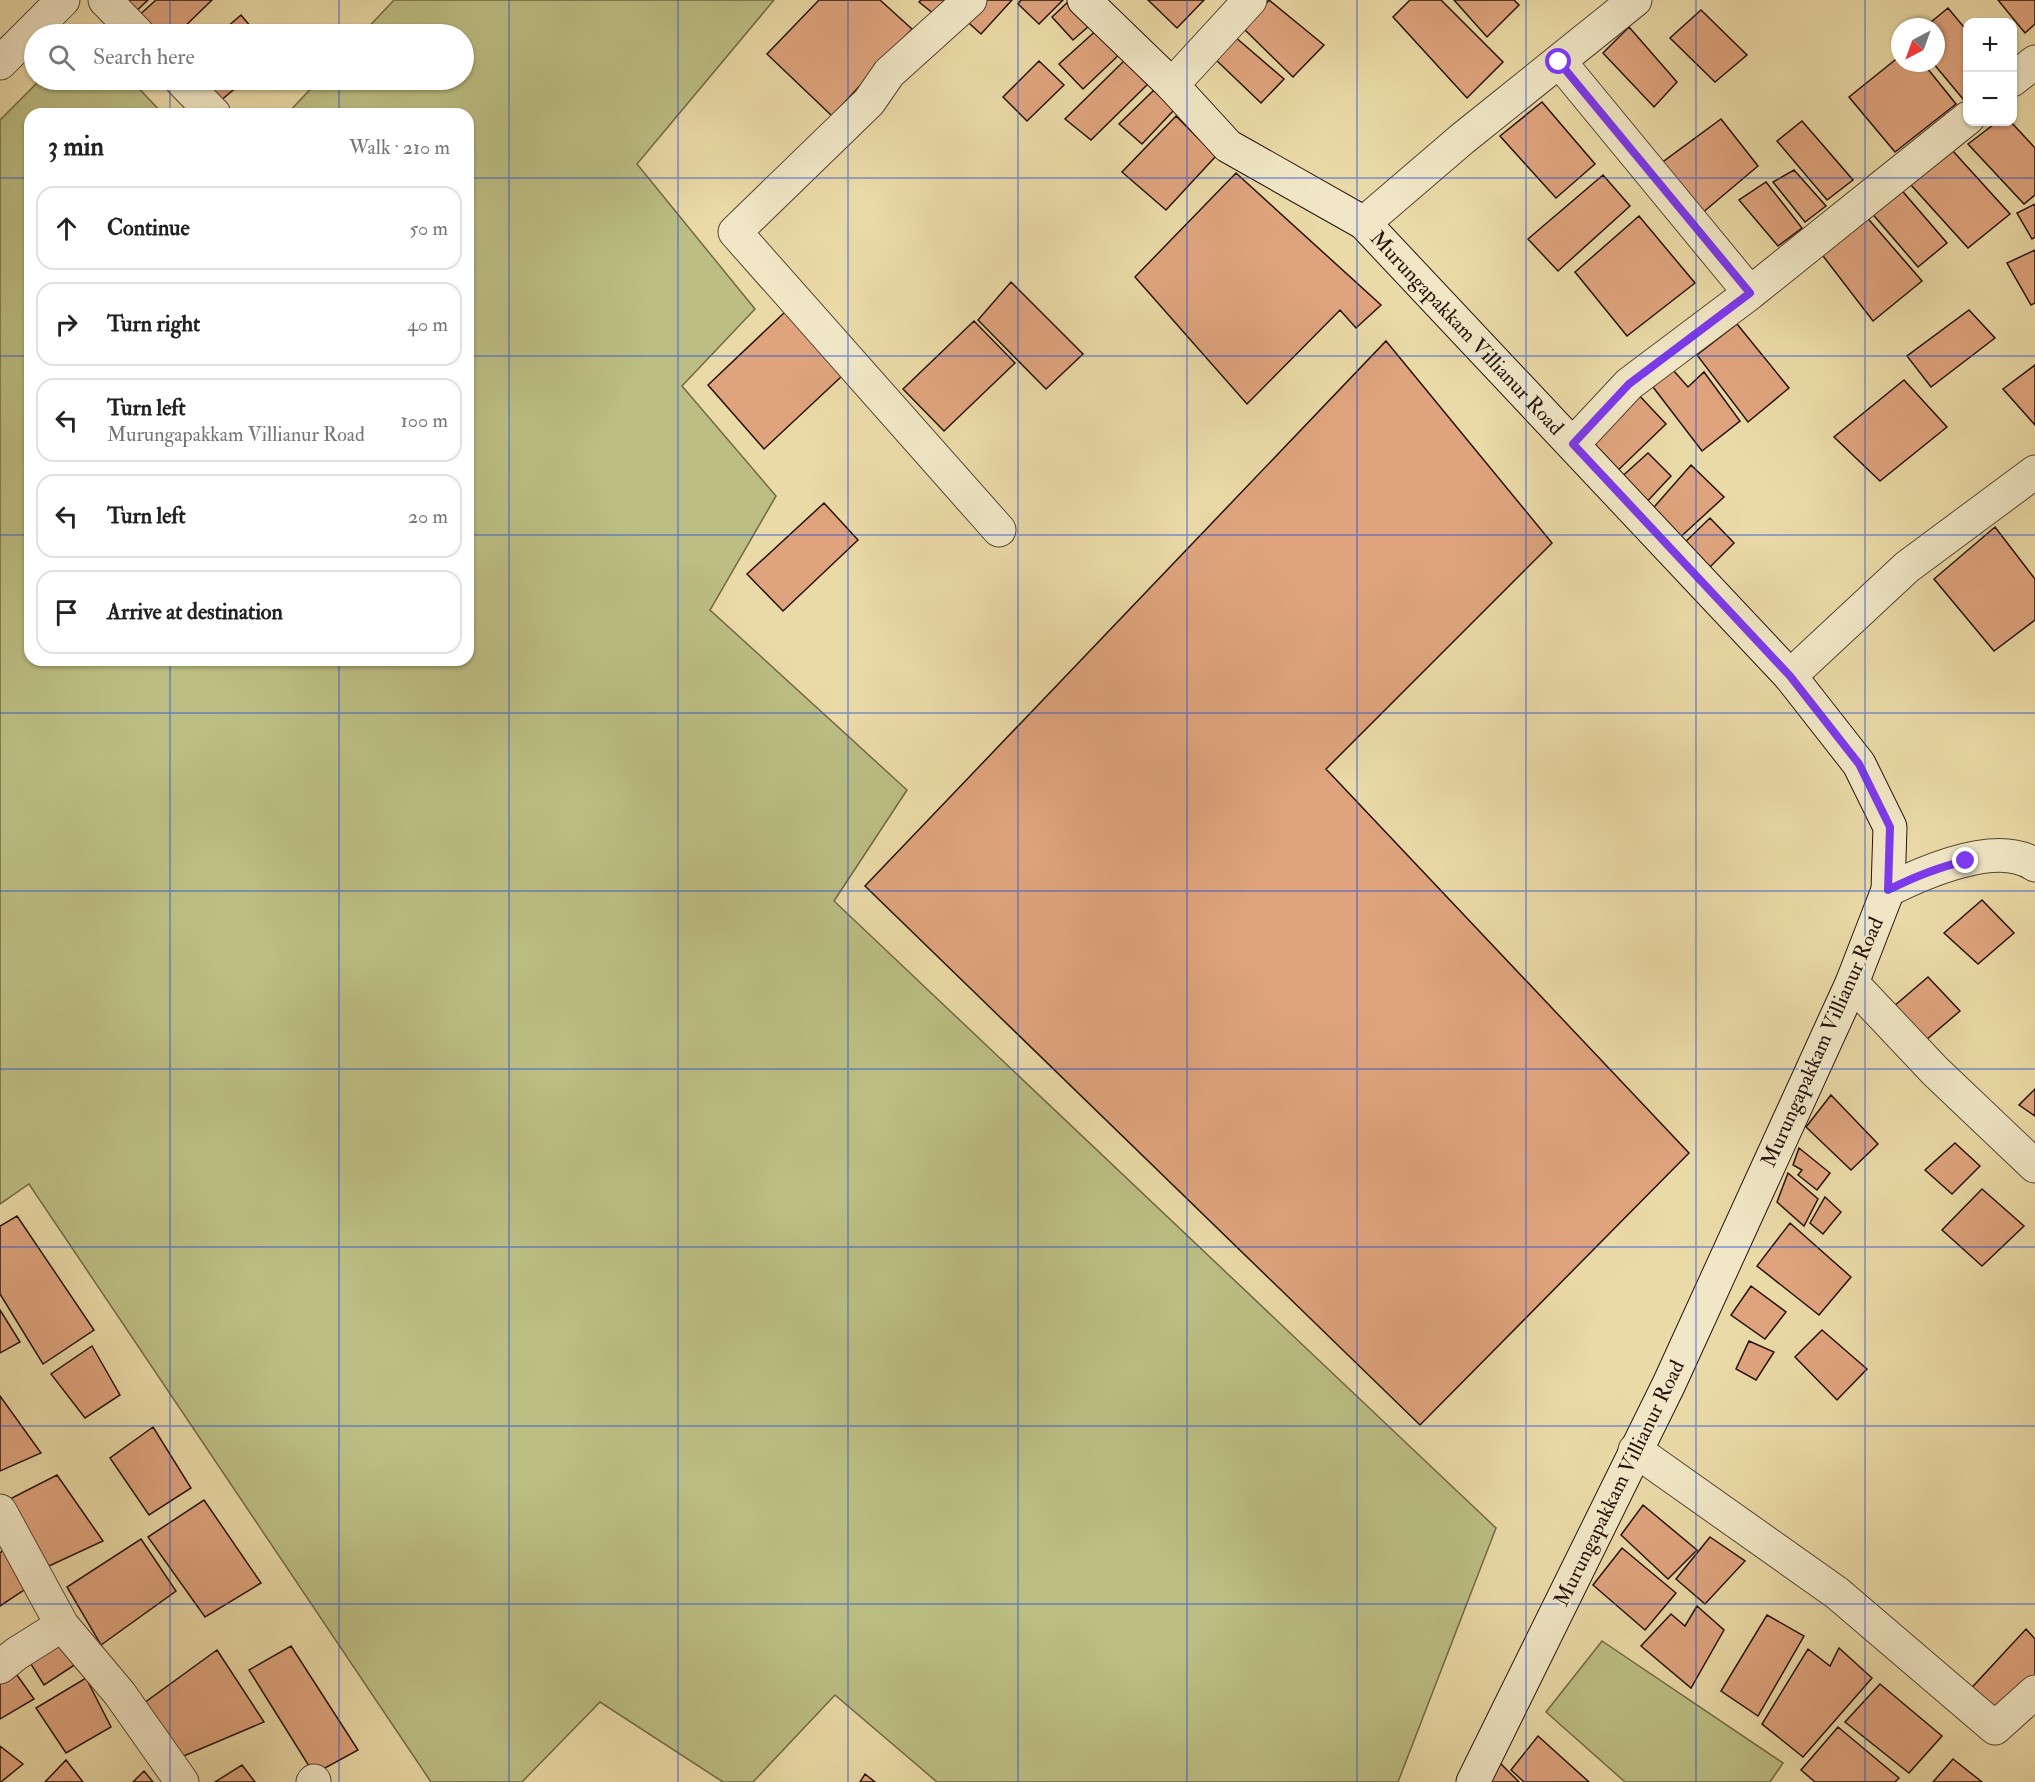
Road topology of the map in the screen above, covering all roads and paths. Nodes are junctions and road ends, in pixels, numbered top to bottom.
1 (63, 0) edge
2 (105, 0) edge
3 (970, 0) edge
4 (1084, 0) edge
5 (1250, 0) edge
6 (1635, 0) edge
7 (39, 24) edge
8 (128, 24) edge
9 (24, 39) edge
10 (1559, 62) junction
11 (2035, 62) edge
12 (0, 63) edge
13 (2017, 77) edge
14 (1172, 85) junction
15 (191, 90) edge
16 (208, 108) edge
17 (1963, 122) edge
18 (1364, 223) junction
19 (1750, 293) junction
20 (1573, 444) junction
21 (2035, 472) edge
22 (999, 530) dead end
23 (1790, 676) junction
24 (2035, 865) edge
25 (1888, 890) junction
26 (1851, 982) junction
27 (2035, 1166) edge
28 (1635, 1450) junction
29 (0, 1511) edge
30 (62, 1625) junction
31 (0, 1667) edge
32 (2035, 1692) edge
33 (182, 1782) edge
34 (1473, 1782) edge

1 - 7 street
2 - 8 street
3 - 22 street
4 - 14 street, Murungapakkam Villianur Road
5 - 14 street
6 - 10 street
9 - 12 street
10 - 18 street
10 - 19 street
11 - 13 street
14 - 18 street, Murungapakkam Villianur Road
15 - 16 street
17 - 19 street
18 - 20 street, Murungapakkam Villianur Road
19 - 20 street
20 - 23 street, Murungapakkam Villianur Road
21 - 23 street
23 - 25 street, Murungapakkam Villianur Road
24 - 25 street
25 - 26 street, Murungapakkam Villianur Road
26 - 27 street
26 - 28 street, Murungapakkam Villianur Road
28 - 32 street
28 - 34 street, Murungapakkam Villianur Road
29 - 30 street
30 - 31 street
30 - 33 street

